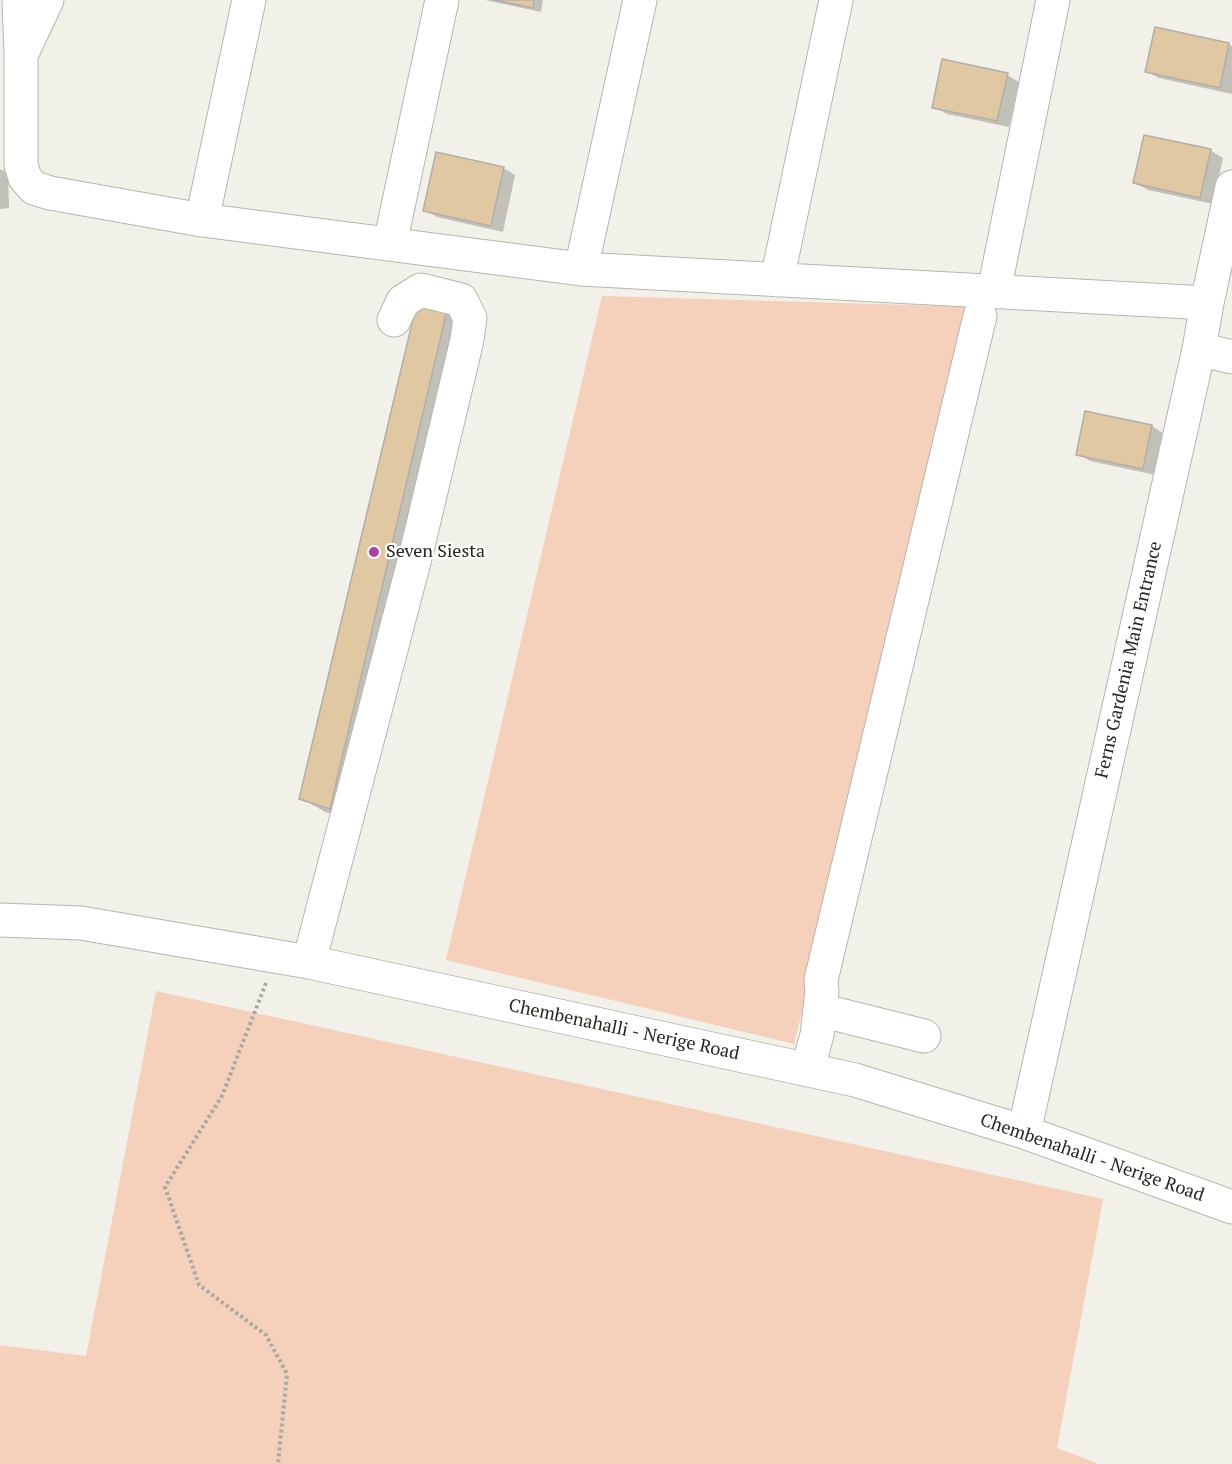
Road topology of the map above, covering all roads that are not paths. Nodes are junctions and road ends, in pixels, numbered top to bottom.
1 (19, 0) edge
2 (47, 0) edge
3 (249, 0) edge
4 (442, 0) edge
5 (640, 0) edge
6 (836, 0) edge
7 (1053, 0) edge
8 (21, 56) junction
9 (1232, 187) edge
10 (202, 220) junction
11 (390, 244) junction
12 (581, 269) junction
13 (777, 280) junction
14 (1207, 303) junction
15 (987, 304) junction
16 (394, 320) dead end
17 (1199, 349) junction
18 (1232, 357) edge
19 (0, 920) edge
20 (309, 962) junction
21 (820, 1010) junction
22 (924, 1036) dead end
23 (807, 1070) junction
24 (1024, 1132) junction
25 (1232, 1207) edge

1 - 8 street
2 - 8 street
3 - 10 street
4 - 11 street
5 - 12 street
6 - 13 street
7 - 15 street
8 - 10 street
9 - 14 street, Ferns Gardenia Main Entrance
10 - 11 street
11 - 12 street
12 - 13 street
13 - 15 street
14 - 15 street
14 - 17 street, Ferns Gardenia Main Entrance
15 - 21 street
16 - 20 street
17 - 18 street
17 - 24 street, Ferns Gardenia Main Entrance
19 - 20 street, Chembenahalli - Nerige Road
20 - 23 street, Chembenahalli - Nerige Road
21 - 22 street
21 - 23 street
23 - 24 street, Chembenahalli - Nerige Road
24 - 25 street, Chembenahalli - Nerige Road

